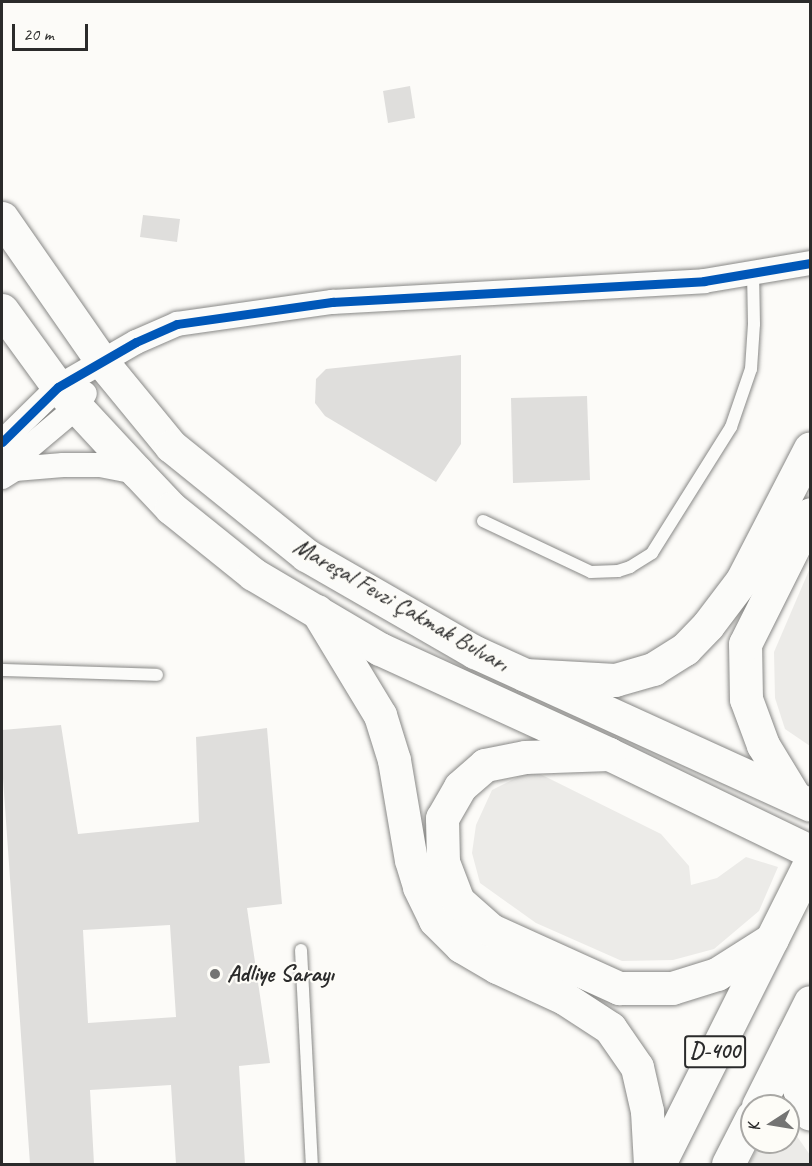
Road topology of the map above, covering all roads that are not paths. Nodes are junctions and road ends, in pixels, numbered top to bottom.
1 (2, 218) edge
2 (810, 263) edge
3 (753, 272) junction
4 (2, 310) edge
5 (102, 362) junction
6 (67, 398) junction
7 (2, 442) edge
8 (810, 448) edge
9 (2, 470) edge
10 (137, 472) junction
11 (2, 477) edge
12 (810, 514) edge
13 (483, 521) dead end
14 (317, 611) junction
15 (2, 669) edge
16 (157, 675) dead end
17 (525, 675) junction
18 (609, 754) junction
19 (802, 800) edge
20 (810, 851) edge
21 (810, 862) edge
22 (772, 939) junction
23 (301, 950) dead end
24 (810, 1002) edge
25 (793, 1036) junction
26 (764, 1094) edge
27 (810, 1114) edge
28 (740, 1140) edge
29 (312, 1164) edge
30 (650, 1164) edge
31 (659, 1164) edge
32 (728, 1164) edge

1 - 5 main road, Mareşal Fevzi Çakmak Bulvarı
2 - 3 street
3 - 5 street
3 - 13 lane
4 - 6 main road, Mareşal Fevzi Çakmak Bulvarı
5 - 6 street
5 - 17 main road, Mareşal Fevzi Çakmak Bulvarı
6 - 7 street
6 - 9 street
6 - 10 main road, Mareşal Fevzi Çakmak Bulvarı
8 - 17 main road
10 - 11 street
10 - 14 main road, Mareşal Fevzi Çakmak Bulvarı
12 - 19 main road
14 - 18 main road, Mareşal Fevzi Çakmak Bulvarı
14 - 30 main road
15 - 16 lane
17 - 19 main road, Mareşal Fevzi Çakmak Bulvarı
18 - 20 main road, Mareşal Fevzi Çakmak Bulvarı
18 - 22 main road
21 - 22 main road
22 - 31 main road, D-400
23 - 29 lane
24 - 25 main road, D-400
25 - 26 main road, D-400
25 - 27 main road
28 - 32 main road

